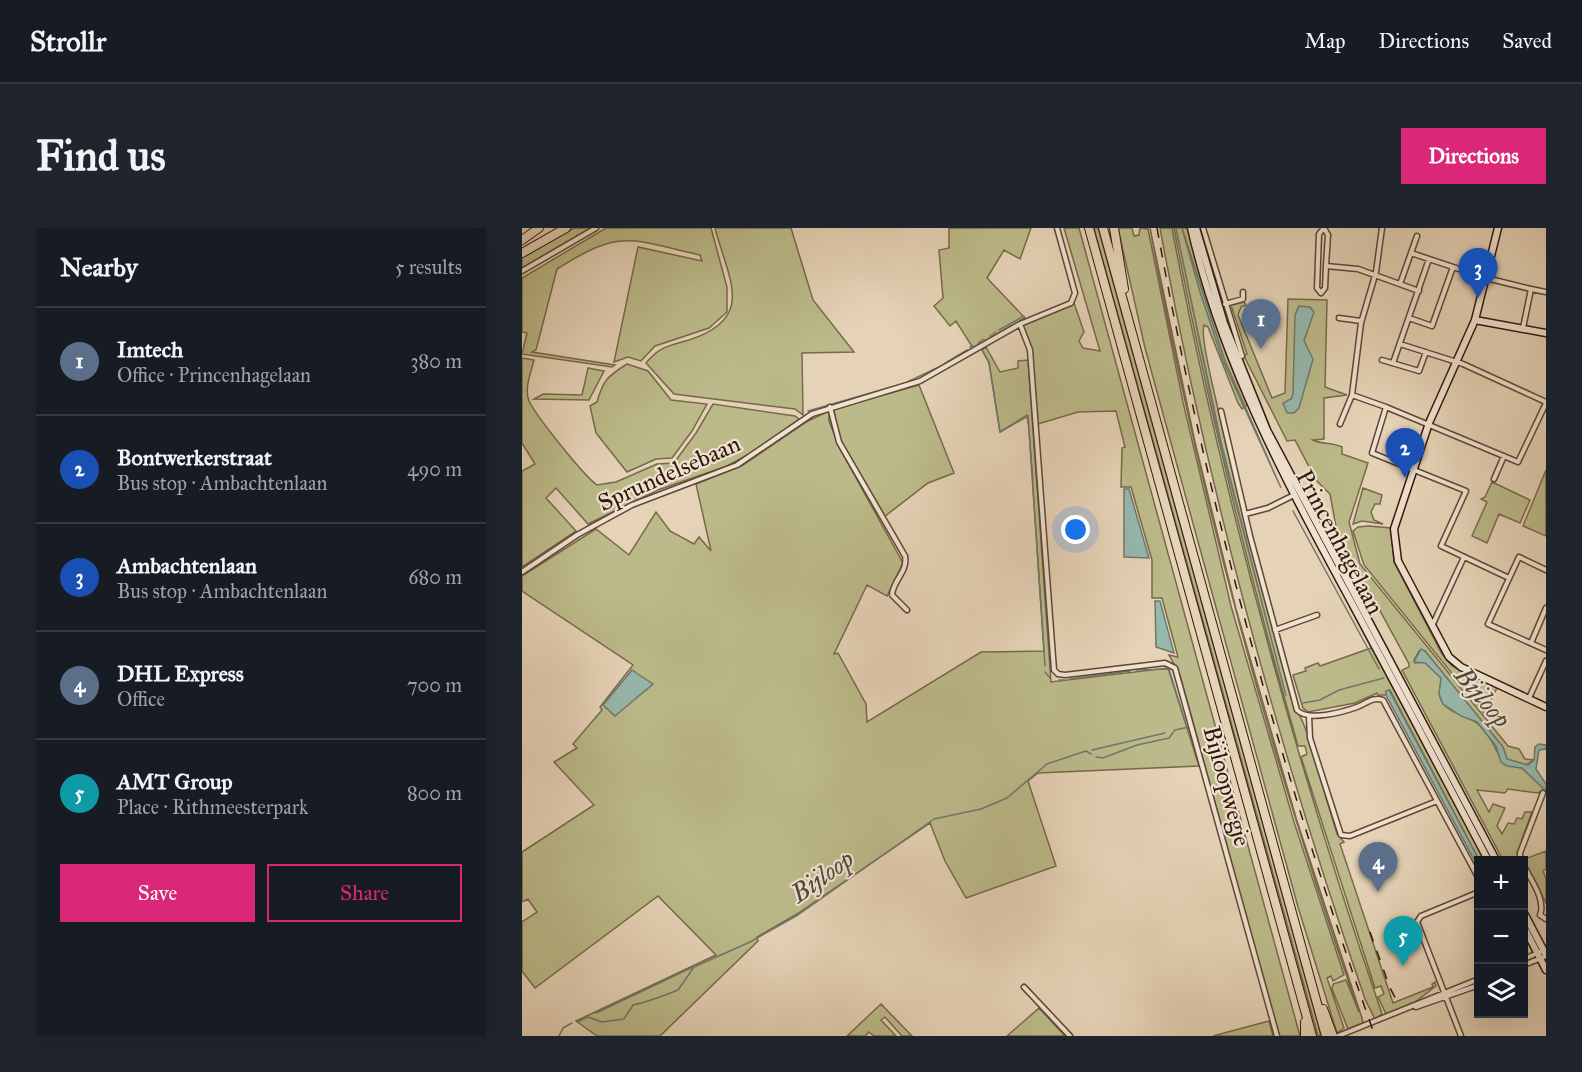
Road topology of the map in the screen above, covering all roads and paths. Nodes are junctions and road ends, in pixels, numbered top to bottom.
1 (539, 228) edge
2 (566, 228) edge
3 (596, 228) edge
4 (1057, 228) edge
5 (1087, 228) edge
6 (1103, 228) edge
7 (1114, 228) edge
8 (1191, 228) edge
9 (1196, 228) edge
10 (1203, 228) edge
11 (1382, 228) edge
12 (1498, 228) edge
13 (1417, 236) dead end
14 (522, 240) edge
15 (1411, 253) junction
16 (522, 254) edge
17 (1430, 259) junction
18 (1326, 266) junction
19 (1453, 267) junction
20 (522, 271) edge
21 (1374, 275) junction
22 (1486, 278) junction
23 (1400, 284) junction
24 (1531, 289) junction
25 (1419, 291) junction
26 (1244, 292) dead end
27 (1546, 292) edge
28 (1219, 306) junction
29 (1125, 309) junction
30 (1339, 318) dead end
31 (1409, 318) junction
32 (1475, 320) junction
33 (1361, 321) junction
34 (1020, 324) junction
35 (1523, 328) junction
36 (1546, 333) edge
37 (1400, 344) junction
38 (1426, 352) junction
39 (1242, 356) dead end
40 (1382, 360) dead end
41 (1393, 363) junction
42 (1456, 363) junction
43 (1352, 395) junction
44 (1546, 402) edge
45 (830, 407) junction
46 (1386, 407) junction
47 (1221, 411) dead end
48 (1429, 423) junction
49 (1340, 424) dead end
50 (1504, 456) junction
51 (1413, 468) junction
52 (1494, 479) dead end
53 (1296, 494) junction
54 (1245, 514) junction
55 (1464, 557) junction
56 (1546, 570) edge
57 (522, 572) edge
58 (1509, 578) junction
59 (1546, 608) edge
60 (907, 610) dead end
61 (1317, 615) dead end
62 (1431, 626) junction
63 (1275, 630) junction
64 (1531, 643) junction
65 (1546, 650) edge
66 (1546, 661) edge
67 (1529, 698) junction
68 (1546, 707) edge
69 (1309, 716) junction
70 (1543, 793) dead end
71 (1437, 801) junction
72 (1485, 856) edge
73 (1493, 856) edge
74 (1520, 856) edge
75 (1474, 870) edge
76 (1528, 874) edge
77 (1474, 894) edge
78 (1546, 919) edge
79 (1528, 921) edge
80 (1528, 933) edge
81 (1543, 954) edge
82 (1528, 958) edge
83 (1526, 964) edge
84 (1546, 970) edge
85 (1474, 981) edge
86 (1474, 986) edge
87 (1024, 987) dead end
88 (1445, 995) junction
89 (1304, 1005) junction
90 (1331, 1034) edge
91 (1070, 1036) edge
92 (1277, 1036) edge
93 (1305, 1036) edge
94 (1312, 1036) edge
95 (1461, 1036) edge

1 - 14 highway
2 - 16 highway
3 - 20 street
4 - 34 street, Sprundelsebaan
5 - 89 highway
6 - 29 highway
7 - 29 highway
8 - 28 main road, Princenhagelaan
9 - 28 main road, Princenhagelaan
10 - 28 street, Princenhagelaan
11 - 21 street
12 - 22 main road
13 - 15 street
15 - 17 street
15 - 23 street
17 - 19 street
17 - 25 street
18 - 18 street
18 - 21 street
19 - 22 street
19 - 31 street
21 - 23 street
21 - 33 street
22 - 24 street
22 - 32 main road
23 - 25 street
24 - 27 street
24 - 35 street
25 - 31 street
26 - 28 street
28 - 39 street, Princenhagelaan
28 - 53 main road, Princenhagelaan
29 - 90 highway
30 - 33 street
31 - 37 street
32 - 35 main road
32 - 42 main road
33 - 43 street
34 - 45 street, Sprundelsebaan
34 - 92 street, Bijloopwegje
35 - 36 main road
37 - 38 street
37 - 41 street
38 - 41 street
38 - 42 street
40 - 41 street
42 - 44 street
42 - 48 main road
43 - 46 street
43 - 49 street
44 - 50 street
45 - 57 street, Sprundelsebaan
45 - 60 street
46 - 48 street
46 - 51 street
47 - 54 street
48 - 50 street
48 - 51 main road
50 - 52 street
51 - 55 street
51 - 62 main road
53 - 54 street
53 - 72 main road, Princenhagelaan
53 - 73 main road, Princenhagelaan
54 - 63 street
55 - 58 street
55 - 62 street
56 - 58 street
58 - 64 street
59 - 64 street
61 - 63 street
62 - 67 main road
63 - 69 street
64 - 65 street
66 - 67 street
67 - 68 main road
69 - 71 street
69 - 71 street
70 - 74 street
71 - 75 street
76 - 78 street
77 - 88 street
79 - 81 main road
80 - 81 main road
81 - 82 street
81 - 83 street
81 - 84 main road
85 - 88 street
86 - 88 street
87 - 91 street
88 - 90 street
88 - 95 street
89 - 93 highway
89 - 94 highway

